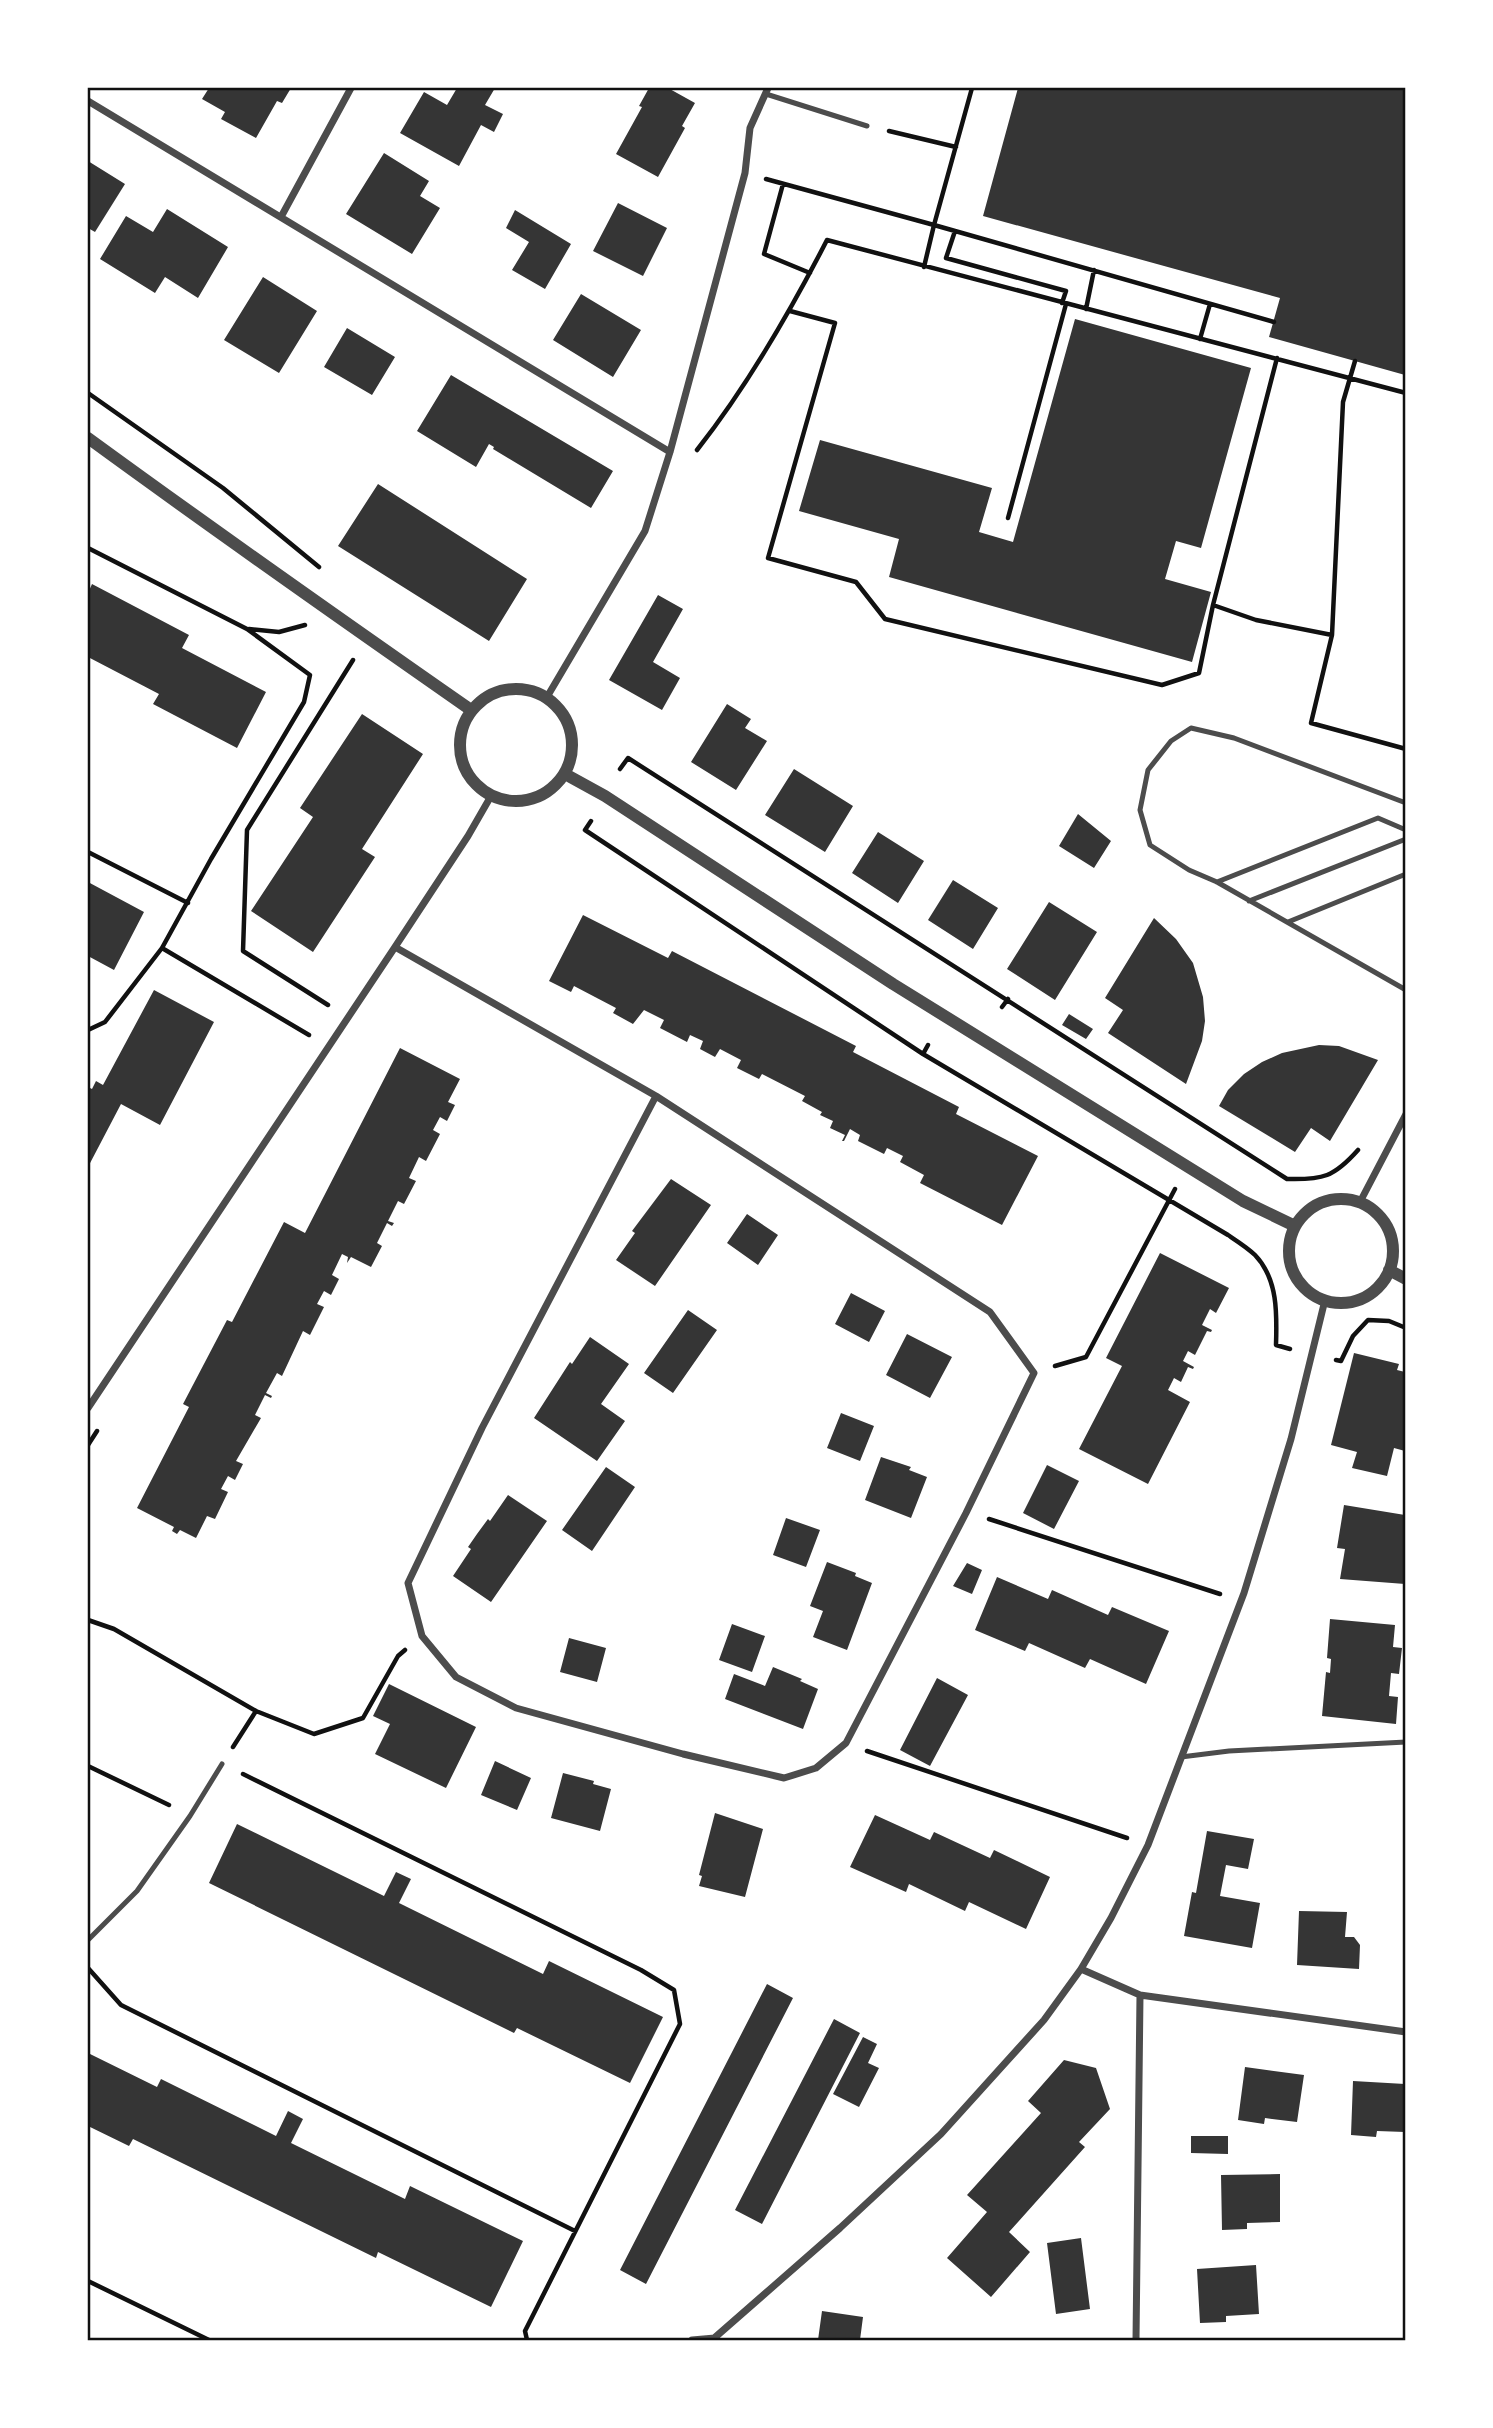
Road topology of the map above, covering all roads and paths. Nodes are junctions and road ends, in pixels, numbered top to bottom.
1 (351, 88) edge
2 (972, 88) edge
3 (767, 91) edge
4 (88, 101) edge
5 (867, 126) joint
6 (956, 147) junction
7 (745, 173) junction
8 (783, 184) junction
9 (281, 217) junction
10 (934, 225) junction
11 (955, 231) junction
12 (924, 267) junction
13 (1094, 270) junction
14 (810, 273) junction
15 (1064, 303) junction
16 (1210, 304) junction
17 (1086, 309) junction
18 (790, 311) junction
19 (1274, 321) dead end
20 (1200, 339) junction
21 (1277, 358) junction
22 (1355, 361) dead end
23 (1350, 378) junction
24 (88, 393) edge
25 (1405, 393) edge
26 (88, 438) edge
27 (670, 452) junction
28 (689, 460) dead end
29 (1008, 518) dead end
30 (88, 548) edge
31 (323, 570) dead end
32 (320, 604) junction
33 (1213, 605) junction
34 (247, 629) junction
35 (1332, 635) junction
36 (368, 636) junction
37 (547, 697) junction
38 (471, 710) junction
39 (1405, 749) edge
40 (621, 769) dead end
41 (565, 774) junction
42 (491, 796) junction
43 (1405, 803) edge
44 (591, 821) dead end
45 (1405, 830) edge
46 (1405, 839) edge
47 (88, 852) edge
48 (1405, 874) edge
49 (1217, 882) junction
50 (1249, 901) junction
51 (188, 904) junction
52 (1287, 922) junction
53 (395, 947) junction
54 (162, 948) junction
55 (1405, 990) edge
56 (1008, 999) junction
57 (1002, 1007) dead end
58 (347, 1017) junction
59 (88, 1030) edge
60 (928, 1045) dead end
61 (328, 1046) junction
62 (923, 1054) junction
63 (656, 1096) junction
64 (1405, 1114) edge
65 (1386, 1156) junction
66 (1169, 1200) junction
67 (1360, 1202) junction
68 (1295, 1226) junction
69 (1228, 1235) dead end
70 (1390, 1270) junction
71 (1405, 1279) edge
72 (1325, 1300) junction
73 (1368, 1320) dead end
74 (1405, 1328) edge
75 (1034, 1373) junction
76 (88, 1408) edge
77 (998, 1522) dead end
78 (1205, 1589) dead end
79 (88, 1620) edge
80 (422, 1636) junction
81 (256, 1711) junction
82 (1405, 1742) edge
83 (1181, 1757) junction
84 (884, 1758) dead end
85 (222, 1764) junction
86 (88, 1766) edge
87 (190, 1816) junction
88 (1101, 1829) dead end
89 (88, 1940) edge
90 (88, 1968) edge
91 (1081, 1969) junction
92 (1140, 1995) junction
93 (1405, 2032) edge
94 (575, 2231) junction
95 (88, 2281) edge
96 (713, 2339) edge
97 (209, 2340) edge
98 (527, 2340) edge
99 (692, 2340) edge
100 (1136, 2340) edge

1 - 9 street
2 - 6 path
3 - 5 lane
3 - 7 street
4 - 9 street
5 - 6 path
6 - 10 path
7 - 8 path
7 - 27 street
8 - 10 path
8 - 14 path
9 - 27 street
10 - 11 path
10 - 12 path
11 - 13 path
11 - 15 path
12 - 14 path
12 - 15 path
13 - 16 path
13 - 17 path
14 - 18 path
15 - 17 path
15 - 29 path
16 - 19 path
16 - 20 path
17 - 20 path
18 - 28 path
18 - 33 path
20 - 21 path
21 - 23 path
21 - 33 path
22 - 23 path
23 - 25 path
23 - 35 path
24 - 31 path
26 - 32 street
27 - 37 street
30 - 34 path
32 - 34 path
32 - 36 street
33 - 35 path
34 - 51 path
35 - 39 path
36 - 38 street
36 - 58 path
37 - 38 street
37 - 41 street
38 - 42 street
40 - 56 path
41 - 42 street
41 - 68 street
42 - 53 street
43 - 49 lane
44 - 62 path
45 - 49 lane
46 - 50 lane
47 - 51 path
48 - 52 lane
49 - 50 lane
50 - 52 lane
51 - 54 path
52 - 55 lane
53 - 58 street
53 - 63 street
54 - 59 path
54 - 61 path
56 - 57 path
56 - 65 path
58 - 61 street
60 - 62 path
61 - 76 street
62 - 66 path
63 - 75 street
63 - 80 street
64 - 65 street
65 - 67 street
66 - 69 path
66 - 75 path
67 - 68 street
67 - 70 street
68 - 72 street
70 - 71 street
70 - 72 street
72 - 83 street
73 - 74 path
75 - 80 street
77 - 78 path
79 - 81 path
80 - 81 path
81 - 85 path
82 - 83 lane
83 - 91 street
84 - 88 path
85 - 87 lane
85 - 94 path
86 - 87 path
87 - 89 lane
90 - 94 path
91 - 92 street
91 - 96 street
92 - 93 street
92 - 100 street
94 - 98 path
95 - 97 path
96 - 99 street

